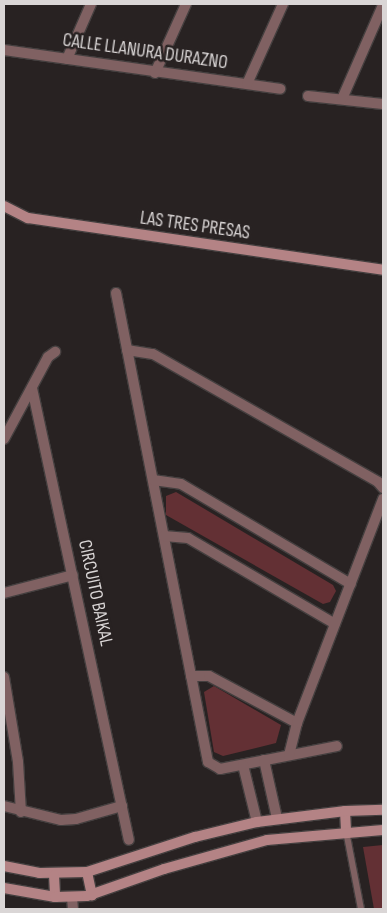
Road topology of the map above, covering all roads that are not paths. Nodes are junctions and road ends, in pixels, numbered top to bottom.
1 (91, 4) edge
2 (186, 4) edge
3 (283, 4) edge
4 (382, 10) edge
5 (4, 50) edge
6 (67, 59) junction
7 (155, 73) junction
8 (247, 84) junction
9 (280, 89) dead end
10 (308, 96) dead end
11 (342, 99) junction
12 (383, 104) edge
13 (4, 206) edge
14 (383, 270) edge
15 (116, 294) dead end
16 (127, 350) junction
17 (55, 352) dead end
18 (32, 388) junction
19 (4, 439) edge
20 (153, 480) junction
21 (383, 488) edge
22 (383, 499) edge
23 (164, 536) junction
24 (73, 575) junction
25 (351, 584) junction
26 (4, 592) edge
27 (335, 624) junction
28 (191, 676) junction
29 (4, 677) edge
30 (6, 702) edge
31 (297, 723) junction
32 (337, 746) dead end
33 (289, 755) junction
34 (264, 760) junction
35 (243, 765) junction
36 (4, 806) edge
37 (122, 806) junction
38 (383, 810) edge
39 (345, 811) junction
40 (21, 812) junction
41 (277, 818) junction
42 (258, 822) junction
43 (383, 830) edge
44 (346, 831) junction
45 (129, 840) dead end
46 (4, 866) edge
47 (87, 872) junction
48 (54, 874) junction
49 (4, 888) edge
50 (92, 895) junction
51 (56, 897) junction
52 (73, 904) edge
53 (361, 909) edge

1 - 6 street
2 - 7 street
3 - 8 street
4 - 11 street
5 - 6 street, CALLE LLANURA DURAZNO
6 - 7 street, CALLE LLANURA DURAZNO
7 - 8 street, CALLE LLANURA DURAZNO
8 - 9 street, CALLE LLANURA DURAZNO
10 - 11 street
11 - 12 street
13 - 14 street, LAS TRES PRESAS
15 - 16 street
16 - 20 street
16 - 21 street
17 - 18 street
18 - 19 street
18 - 24 street, CIRCUITO BAIKAL
20 - 23 street
20 - 25 street
22 - 25 street
23 - 27 street
23 - 28 street
24 - 26 street
24 - 37 street, CIRCUITO BAIKAL
25 - 27 street
27 - 31 street
28 - 31 street
28 - 35 street
29 - 30 street
30 - 40 street
31 - 33 street
32 - 33 street
33 - 34 street
34 - 35 street
34 - 41 street
35 - 42 street
36 - 40 street
37 - 40 street
37 - 45 street, CIRCUITO BAIKAL
38 - 39 street
39 - 41 street
39 - 44 street
41 - 42 street
42 - 47 street
43 - 44 street
44 - 50 street
44 - 53 lane
46 - 48 street
47 - 48 street
47 - 50 street
48 - 51 street
49 - 51 street
50 - 52 street
51 - 52 street

